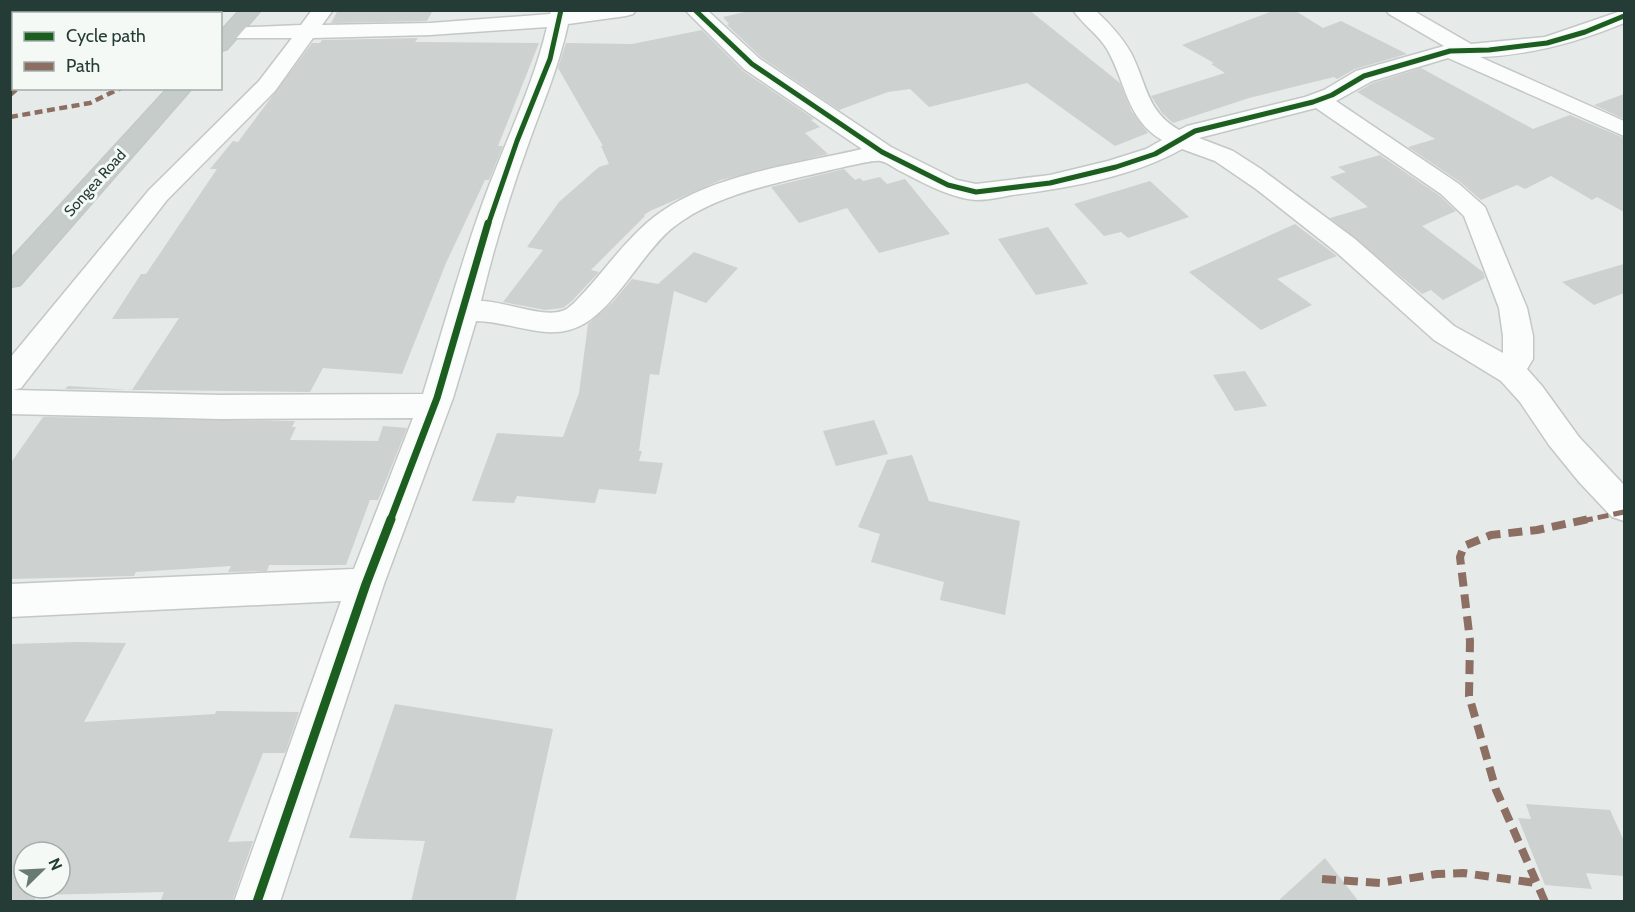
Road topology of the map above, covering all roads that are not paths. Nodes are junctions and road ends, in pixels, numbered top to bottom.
1 (251, 10) edge
2 (626, 10) edge
3 (695, 10) edge
4 (1083, 10) edge
5 (1396, 10) edge
6 (560, 16) edge
7 (1624, 16) edge
8 (317, 20) edge
9 (227, 38) edge
10 (1459, 51) junction
11 (179, 90) edge
12 (1318, 100) junction
13 (1624, 129) edge
14 (1177, 140) junction
15 (882, 152) junction
16 (10, 278) edge
17 (464, 311) junction
18 (1509, 371) junction
19 (10, 380) edge
20 (10, 402) edge
21 (434, 406) junction
22 (1624, 507) edge
23 (366, 584) junction
24 (10, 601) edge
25 (257, 902) edge

1 - 9 highway
2 - 6 street
3 - 15 street
4 - 14 street
5 - 10 street
6 - 8 street
6 - 17 street
7 - 10 street
8 - 9 street
8 - 19 street
10 - 12 street
10 - 13 street
11 - 16 highway, Songea Road
12 - 14 street
12 - 18 street
14 - 15 street
14 - 18 street
15 - 17 street
17 - 21 street
18 - 22 street
20 - 21 street
21 - 23 street
23 - 24 street
23 - 25 street

